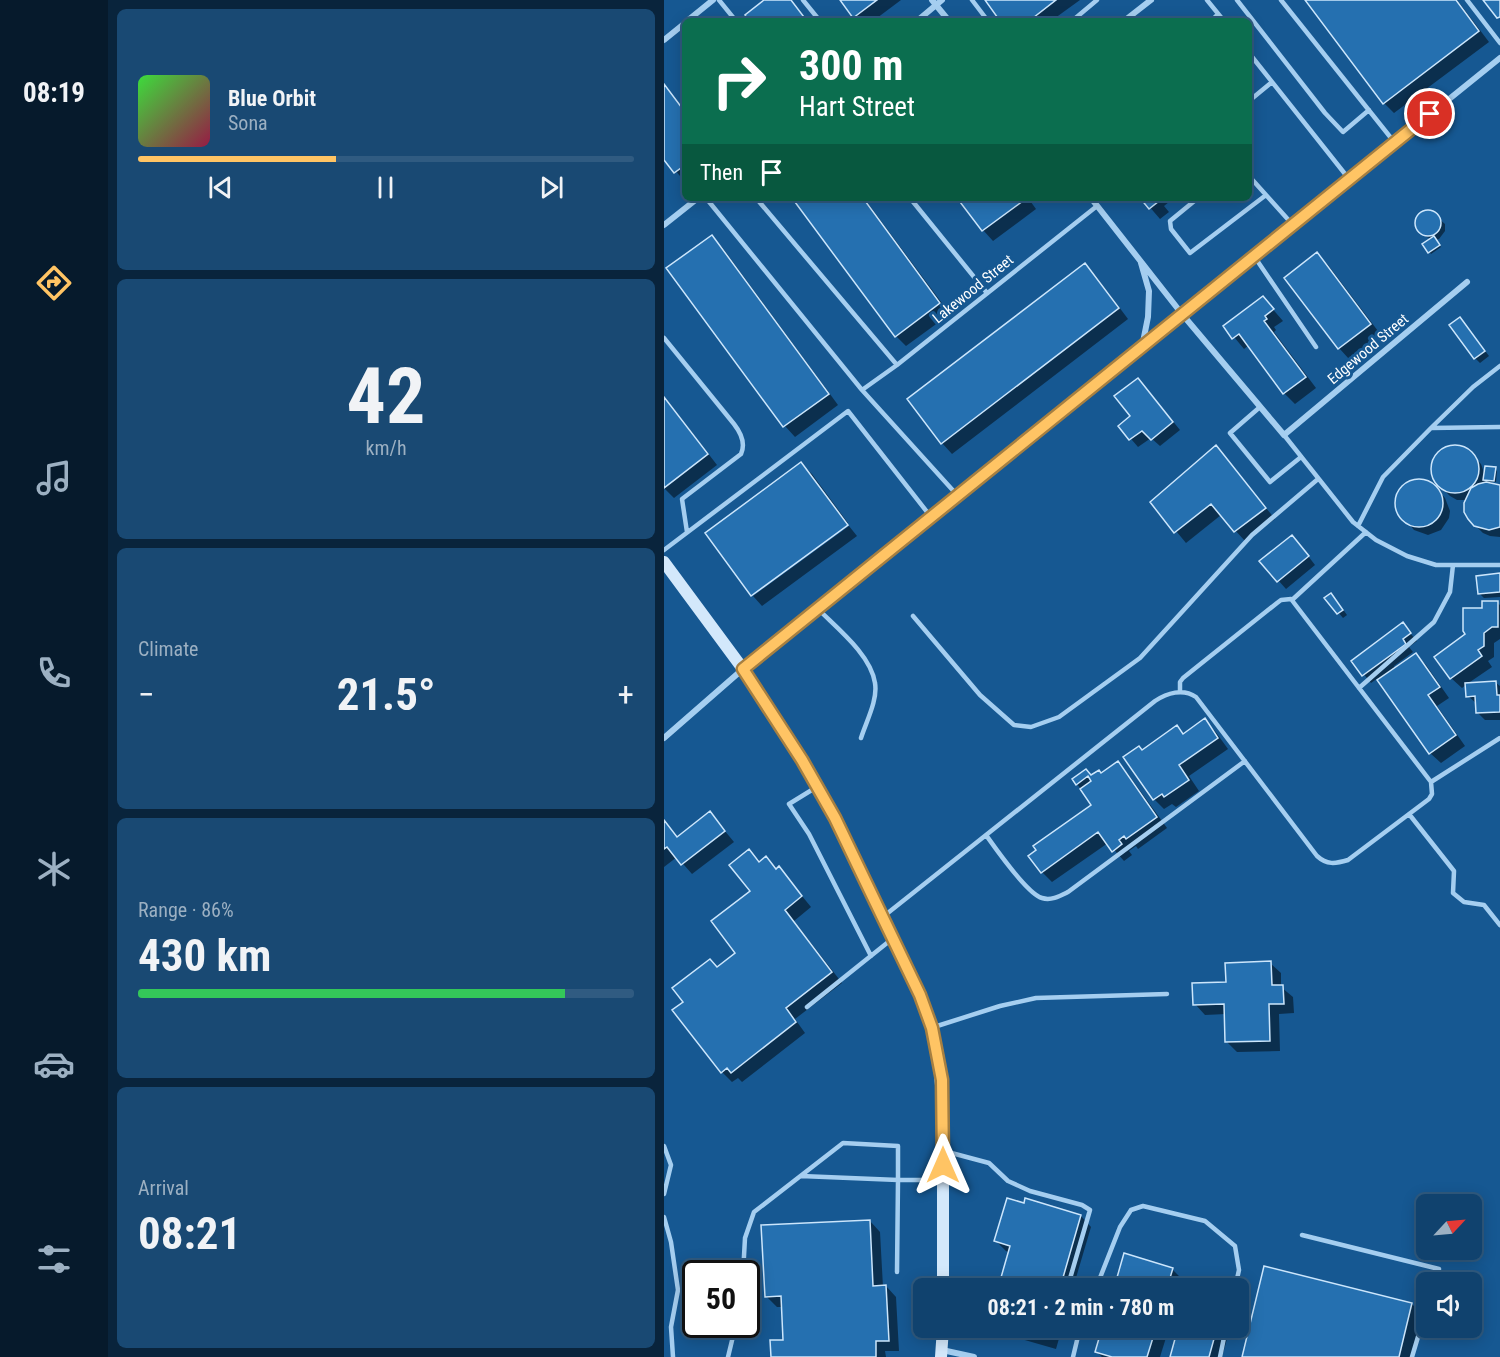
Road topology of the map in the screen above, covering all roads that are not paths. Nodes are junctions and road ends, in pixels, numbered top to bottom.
1 (713, 0) edge
2 (719, 0) edge
3 (803, 0) edge
4 (943, 0) edge
5 (972, 0) edge
6 (1097, 0) edge
7 (1151, 0) edge
8 (1207, 0) edge
9 (1237, 0) edge
10 (1281, 0) edge
11 (1467, 0) edge
12 (935, 3) edge
13 (1218, 14) junction
14 (691, 18) edge
15 (734, 18) edge
16 (818, 18) edge
17 (920, 18) edge
18 (947, 18) edge
19 (986, 18) edge
20 (1076, 18) edge
21 (1128, 18) edge
22 (1214, 18) edge
23 (1221, 18) edge
24 (1251, 18) edge
25 (1252, 19) edge
26 (682, 25) edge
27 (664, 40) edge
28 (1500, 44) edge
29 (1252, 57) edge
30 (1500, 58) edge
31 (1272, 82) junction
32 (1252, 99) edge
33 (1369, 110) junction
34 (1395, 143) junction
35 (1252, 179) edge
36 (1349, 179) junction
37 (1266, 195) junction
38 (694, 201) edge
39 (708, 201) edge
40 (759, 201) edge
41 (912, 201) edge
42 (1093, 201) edge
43 (1194, 201) edge
44 (1097, 206) junction
45 (664, 225) edge
46 (1293, 225) junction
47 (1254, 256) junction
48 (1140, 259) junction
49 (1467, 282) dead end
50 (987, 293) junction
51 (1182, 314) junction
52 (664, 338) edge
53 (1141, 347) junction
54 (1316, 347) dead end
55 (897, 365) junction
56 (1500, 366) edge
57 (862, 390) junction
58 (1260, 407) junction
59 (1500, 427) edge
60 (1431, 428) junction
61 (1284, 435) junction
62 (1301, 457) junction
63 (1318, 478) junction
64 (958, 496) junction
65 (931, 517) junction
66 (1358, 526) junction
67 (687, 532) junction
68 (1366, 532) junction
69 (664, 550) edge
70 (664, 562) edge
71 (1453, 565) junction
72 (1500, 566) edge
73 (1292, 600) junction
74 (818, 609) junction
75 (913, 616) dead end
76 (743, 669) junction
77 (1359, 688) junction
78 (1180, 692) junction
79 (664, 738) edge
80 (861, 738) dead end
81 (1500, 738) edge
82 (1245, 761) junction
83 (1431, 782) junction
84 (817, 786) junction
85 (1409, 814) junction
86 (986, 835) junction
87 (884, 916) junction
88 (1500, 925) edge
89 (894, 937) junction
90 (871, 956) junction
91 (1166, 994) dead end
92 (807, 1007) dead end
93 (932, 1028) junction
94 (664, 1146) edge
95 (944, 1151) junction
96 (800, 1176) junction
97 (898, 1180) junction
98 (943, 1180) junction
99 (664, 1194) edge
100 (664, 1217) edge
101 (1302, 1235) dead end
102 (744, 1260) edge
103 (897, 1272) dead end
104 (1438, 1272) edge
105 (943, 1278) edge
106 (1070, 1278) edge
107 (1100, 1278) edge
108 (1237, 1278) edge
109 (733, 1338) edge
110 (943, 1338) edge
111 (1076, 1338) edge
112 (1224, 1338) edge
113 (1418, 1338) edge
114 (942, 1353) edge
115 (673, 1357) edge
116 (728, 1357) edge
117 (974, 1357) edge
118 (1073, 1357) edge
119 (1220, 1357) edge
120 (1412, 1357) edge

1 - 14 street
2 - 15 lane
3 - 16 lane
4 - 12 street
5 - 19 lane
6 - 20 lane
7 - 21 street
8 - 13 lane
9 - 24 lane
10 - 33 lane
11 - 28 lane
12 - 17 street
12 - 18 street
13 - 22 lane
13 - 23 lane
25 - 33 lane
26 - 27 street
29 - 31 lane
30 - 34 street
31 - 32 lane
31 - 36 lane
33 - 34 lane
34 - 36 street
35 - 37 lane
36 - 46 street
37 - 43 lane
37 - 46 lane
38 - 45 street
39 - 57 lane
40 - 55 lane
41 - 50 lane
42 - 44 street
44 - 48 street
44 - 50 lane, Lakewood Street
46 - 47 street
47 - 51 street
47 - 54 lane
48 - 51 street
48 - 53 street
49 - 61 street, Edgewood Street
50 - 55 lane, Lakewood Street
51 - 53 street
51 - 58 street
52 - 67 lane
53 - 64 street
55 - 57 lane, Lakewood Street
56 - 60 lane
57 - 64 lane
58 - 61 street
58 - 62 lane
59 - 60 lane
60 - 66 lane
61 - 62 lane
62 - 63 lane
63 - 66 lane
63 - 75 lane
64 - 65 street
65 - 67 lane
65 - 74 street
66 - 68 lane
67 - 69 lane
68 - 71 lane
68 - 73 lane
70 - 76 main road
71 - 72 lane
71 - 77 lane
73 - 77 lane
73 - 78 lane
74 - 76 street
74 - 80 lane
76 - 79 street
76 - 84 main road
77 - 83 lane
78 - 82 lane
78 - 86 lane
81 - 83 lane
82 - 85 lane
82 - 86 lane
83 - 85 lane
84 - 87 main road
84 - 90 lane
85 - 88 lane
86 - 87 lane
87 - 89 main road
89 - 90 lane
89 - 93 main road
90 - 92 lane
91 - 93 lane
93 - 95 main road
94 - 99 lane
95 - 98 main road
95 - 106 lane
96 - 97 lane
96 - 97 lane
96 - 102 lane
97 - 98 lane
97 - 103 lane
98 - 105 main road
100 - 115 lane
101 - 104 lane
107 - 108 lane
109 - 116 lane
110 - 114 main road
111 - 118 lane
112 - 119 lane
113 - 120 lane
114 - 117 street

